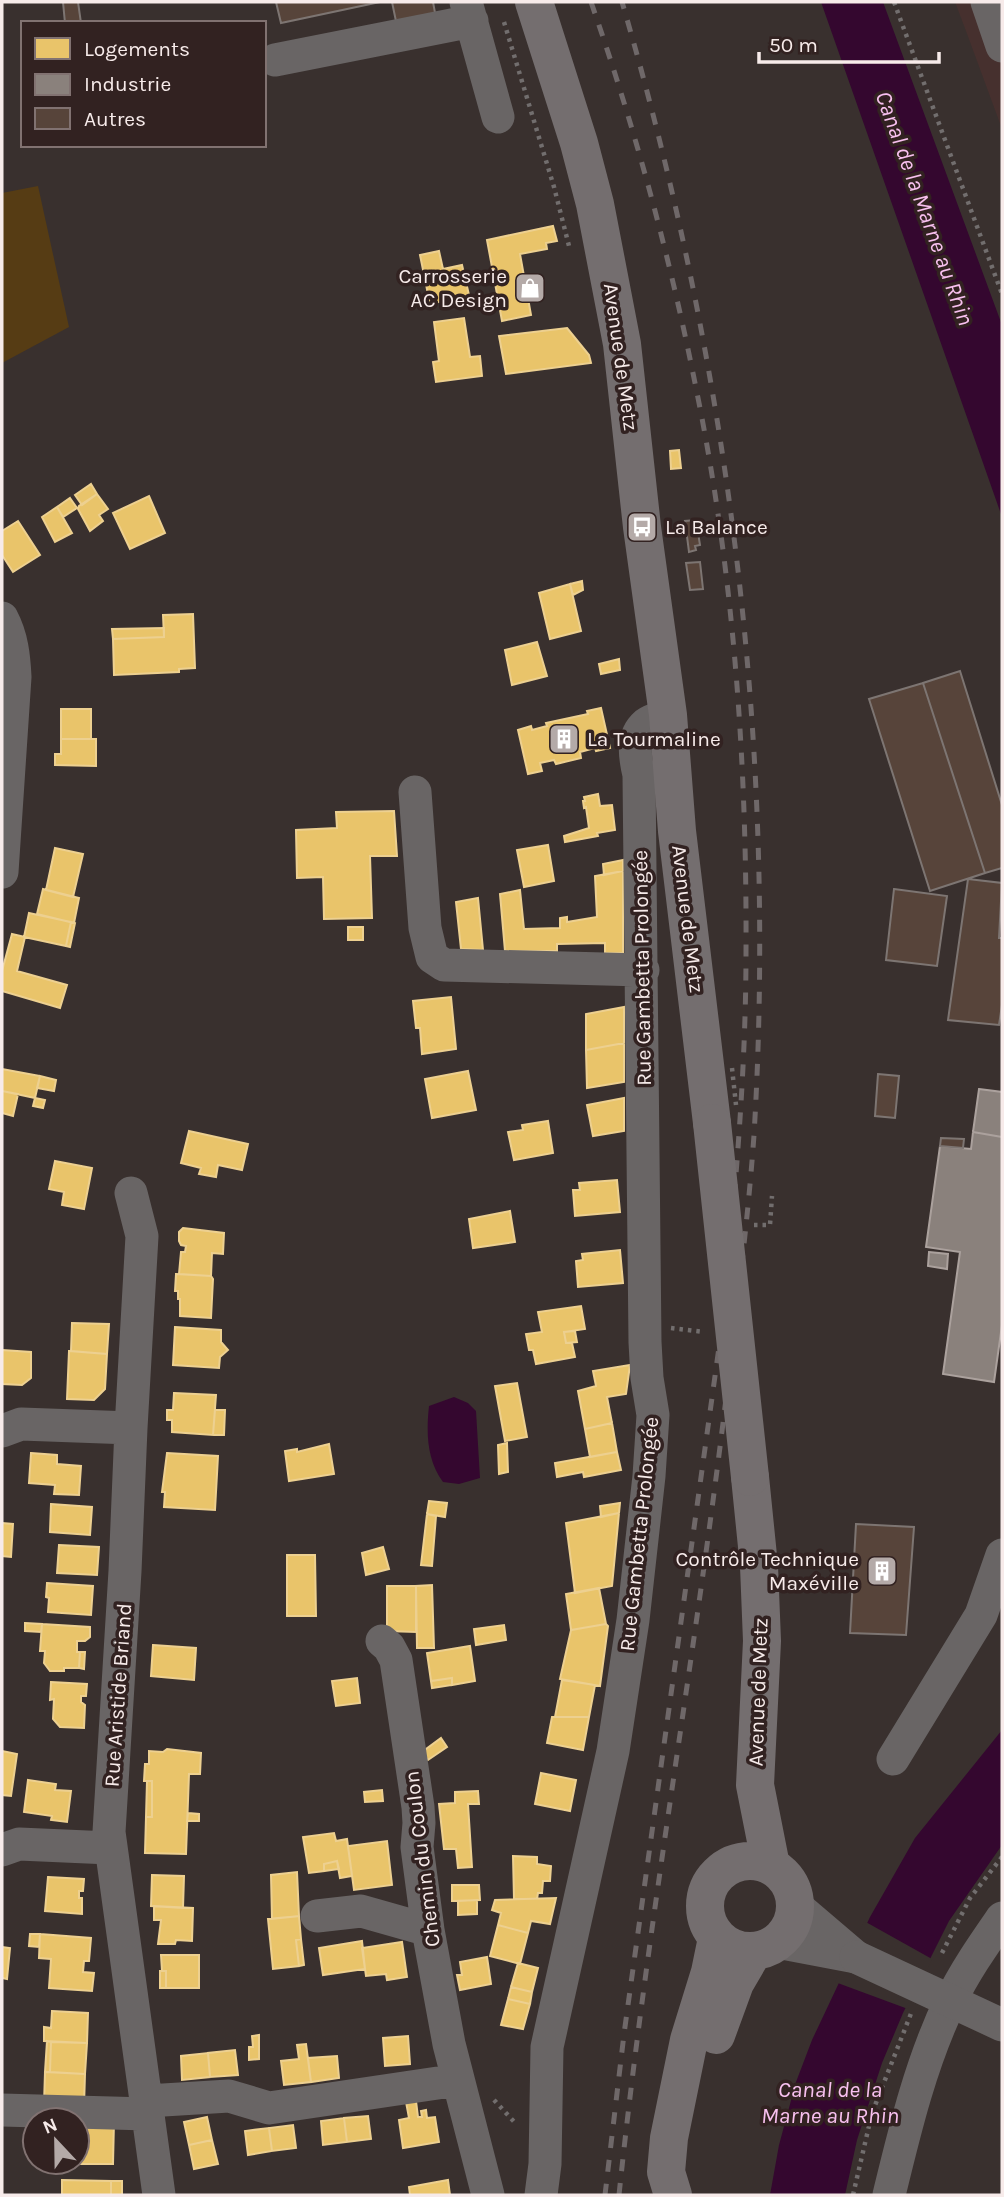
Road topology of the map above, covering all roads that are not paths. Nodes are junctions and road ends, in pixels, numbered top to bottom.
1 (987, 2) edge
2 (493, 9) edge
3 (1002, 46) edge
4 (275, 60) dead end
5 (498, 117) dead end
6 (2, 618) edge
7 (668, 715) junction
8 (6, 766) edge
9 (415, 792) dead end
10 (2, 872) edge
11 (643, 970) junction
12 (131, 1193) dead end
13 (131, 1428) junction
14 (2, 1431) edge
15 (1002, 1555) edge
16 (382, 1641) dead end
17 (893, 1759) dead end
18 (755, 1785) junction
19 (110, 1848) junction
20 (2, 1850) edge
21 (771, 1866) junction
22 (726, 1868) junction
23 (795, 1905) junction
24 (317, 1916) dead end
25 (1002, 1917) edge
26 (428, 1930) junction
27 (717, 1938) junction
28 (765, 1947) junction
29 (856, 1957) junction
30 (1002, 2025) edge
31 (458, 2080) junction
32 (147, 2108) junction
33 (2, 2110) edge
34 (159, 2195) edge
35 (488, 2195) edge
36 (541, 2195) edge
37 (673, 2195) edge
38 (889, 2195) edge

1 - 3 street
2 - 4 street
2 - 5 street
2 - 7 main road, Avenue de Metz
6 - 8 street
7 - 11 street, Rue Gambetta Prolongée
7 - 18 main road, Avenue de Metz, bridge
8 - 10 street
9 - 11 street
11 - 36 street, Rue Gambetta Prolongée
12 - 13 street, Rue Aristide Briand
13 - 14 street
13 - 19 street, Rue Aristide Briand
15 - 17 street
16 - 26 street, Chemin du Coulon
18 - 21 main road, Avenue de Metz
18 - 22 main road, Avenue de Metz
19 - 20 street
19 - 32 street, Rue Aristide Briand
21 - 22 main road
21 - 23 main road
22 - 27 main road
23 - 28 main road
23 - 29 street
24 - 26 street
25 - 38 street
26 - 31 street, Chemin du Coulon
27 - 28 main road
27 - 37 main road
28 - 29 street
28 - 37 main road
29 - 30 street, bridge
31 - 32 street
31 - 35 street, Chemin du Coulon
32 - 33 street
32 - 34 street, Rue Aristide Briand

